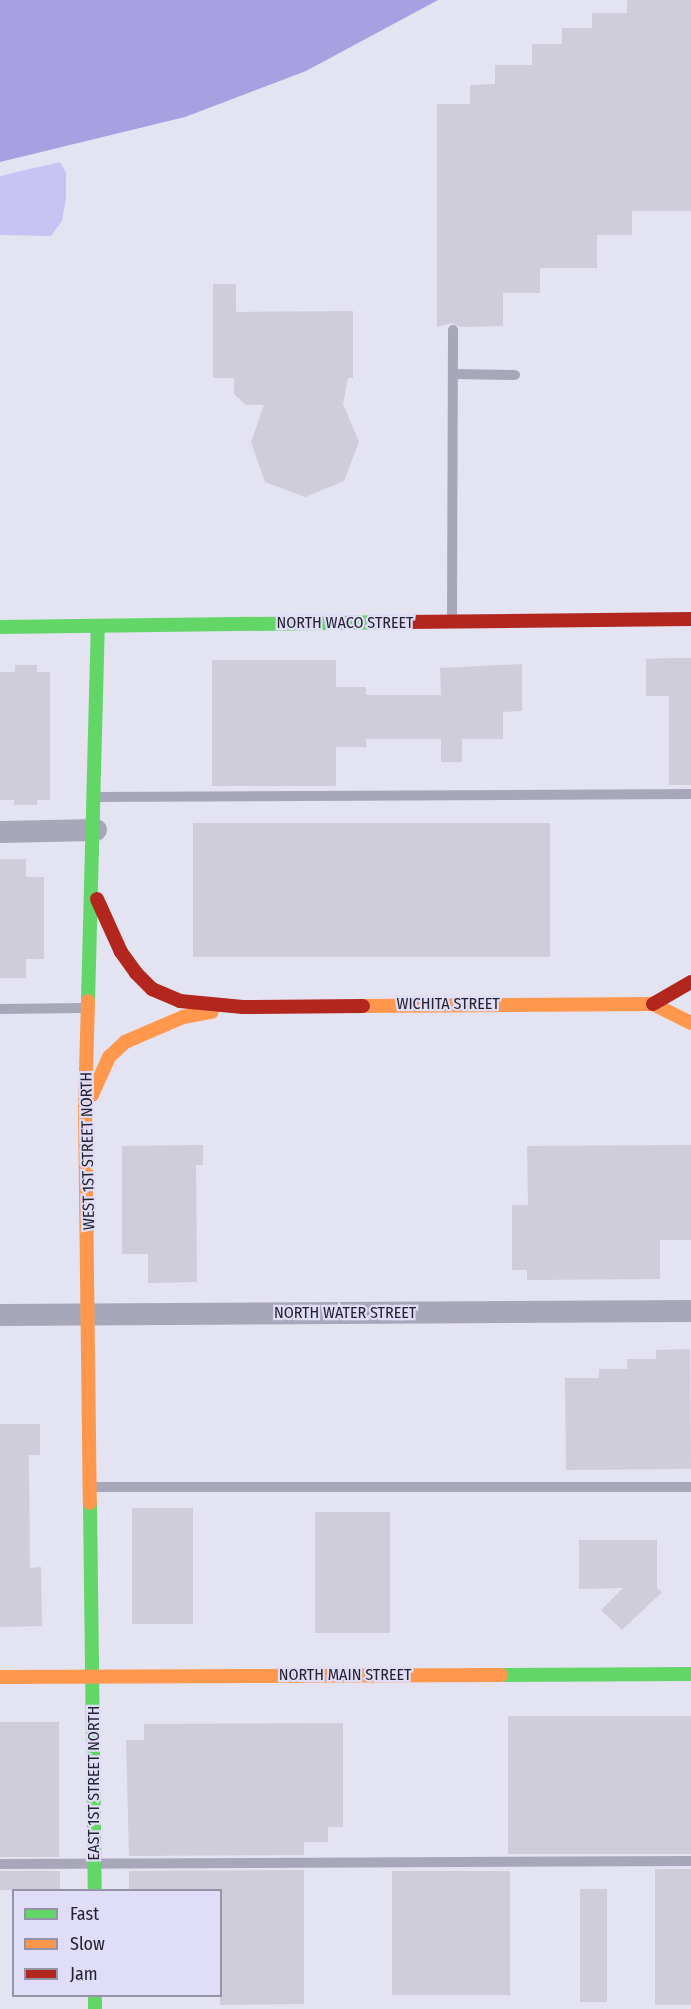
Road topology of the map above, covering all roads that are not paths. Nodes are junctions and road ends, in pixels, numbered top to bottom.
1 (453, 330) dead end
2 (453, 374) junction
3 (515, 375) dead end
4 (691, 619) edge
5 (452, 622) junction
6 (98, 626) junction
7 (0, 627) edge
8 (691, 794) edge
9 (96, 797) junction
10 (96, 830) junction
11 (0, 832) edge
12 (94, 890) junction
13 (691, 982) edge
14 (653, 1004) junction
15 (243, 1007) junction
16 (89, 1008) junction
17 (0, 1009) edge
18 (691, 1023) edge
19 (85, 1110) junction
20 (691, 1311) edge
21 (90, 1314) junction
22 (0, 1315) edge
23 (92, 1487) junction
24 (691, 1487) edge
25 (691, 1674) edge
26 (94, 1676) junction
27 (0, 1677) edge
28 (691, 1861) edge
29 (0, 1864) edge
30 (94, 1864) junction
31 (95, 1889) edge

1 - 2 lane
2 - 3 lane
2 - 5 lane
4 - 5 street, NORTH WACO STREET
5 - 6 street, NORTH WACO STREET
6 - 7 street, NORTH WACO STREET
6 - 9 street, WEST 1ST STREET NORTH
8 - 9 lane
9 - 10 street, WEST 1ST STREET NORTH
10 - 11 street
10 - 12 street, WEST 1ST STREET NORTH
12 - 15 street
12 - 16 street, WEST 1ST STREET NORTH
13 - 14 street
14 - 15 street, WICHITA STREET
14 - 18 street
15 - 19 street
16 - 17 lane
16 - 19 street, WEST 1ST STREET NORTH
19 - 21 street, WEST 1ST STREET NORTH
20 - 21 street, NORTH WATER STREET
21 - 22 street, NORTH WATER STREET
21 - 23 street, WEST 1ST STREET NORTH
23 - 24 lane
23 - 26 street, WEST 1ST STREET NORTH
25 - 26 street, NORTH MAIN STREET
26 - 27 street, NORTH MAIN STREET
26 - 30 street, EAST 1ST STREET NORTH
28 - 30 lane
29 - 30 lane
30 - 31 street, EAST 1ST STREET NORTH

